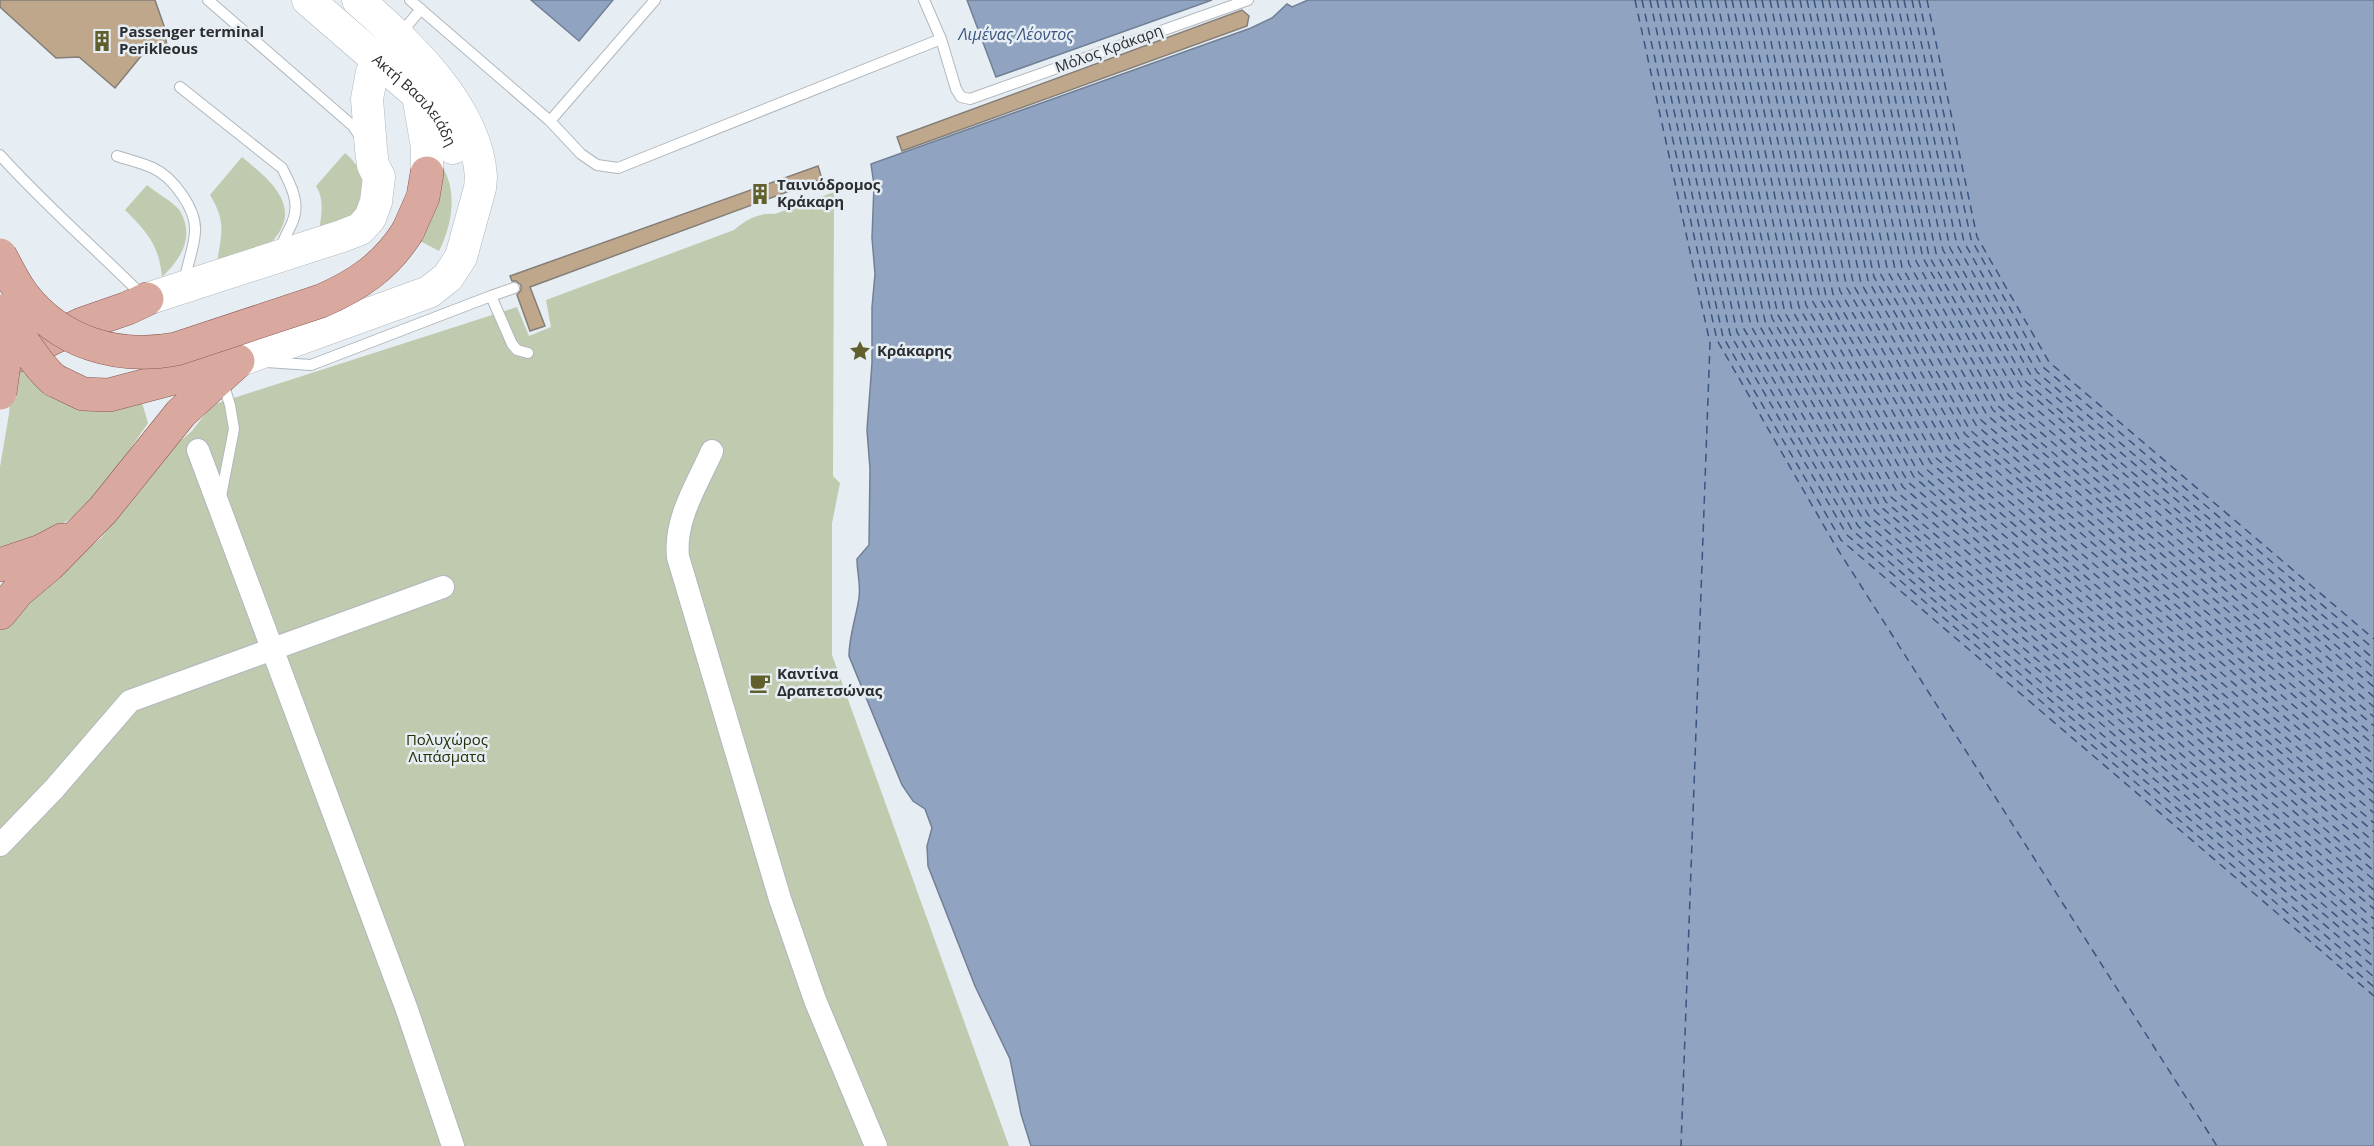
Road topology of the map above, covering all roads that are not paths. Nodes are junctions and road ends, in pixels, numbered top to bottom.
1 (208, 0) edge
2 (308, 0) edge
3 (358, 0) edge
4 (410, 0) edge
5 (655, 0) edge
6 (924, 0) edge
7 (1248, 0) edge
8 (421, 9) junction
9 (399, 36) junction
10 (942, 39) junction
11 (378, 61) junction
12 (180, 87) dead end
13 (418, 95) junction
14 (550, 121) junction
15 (0, 155) edge
16 (117, 156) dead end
17 (373, 165) junction
18 (427, 173) joint
19 (471, 219) junction
20 (0, 255) edge
21 (278, 256) junction
22 (185, 286) junction
23 (514, 288) dead end
24 (491, 296) junction
25 (147, 299) junction
26 (0, 311) edge
27 (0, 326) edge
28 (528, 353) dead end
29 (0, 364) edge
30 (230, 368) junction
31 (0, 393) edge
32 (198, 450) dead end
33 (712, 451) dead end
34 (219, 506) junction
35 (87, 527) junction
36 (0, 565) edge
37 (443, 587) dead end
38 (0, 613) edge
39 (274, 649) junction
40 (0, 845) edge
41 (453, 1146) edge
42 (876, 1146) edge

1 - 17 lane
2 - 11 street, Ακτή Βασιλειάδη
3 - 9 street, Ακτή Βασιλειάδη
4 - 8 lane
5 - 14 lane
6 - 10 lane
7 - 10 lane, Μόλος Κράκαρη
8 - 9 lane
8 - 14 lane
9 - 11 street
9 - 19 street, Ακτή Βασιλειάδη
10 - 14 lane
11 - 13 street, Ακτή Βασιλειάδη
11 - 17 street
12 - 21 lane
13 - 18 street
13 - 19 street, Ακτή Βασιλειάδη
15 - 25 lane
16 - 22 lane
17 - 21 street
18 - 20 main road, bridge
19 - 30 street
21 - 22 street
22 - 25 street
23 - 24 lane
24 - 28 lane
24 - 30 lane
25 - 29 main road
26 - 30 main road, bridge
27 - 31 main road, bridge
30 - 34 lane
30 - 35 main road
32 - 34 street
33 - 42 street
34 - 39 street
35 - 36 main road
35 - 38 main road
37 - 39 street
39 - 40 street
39 - 41 street

